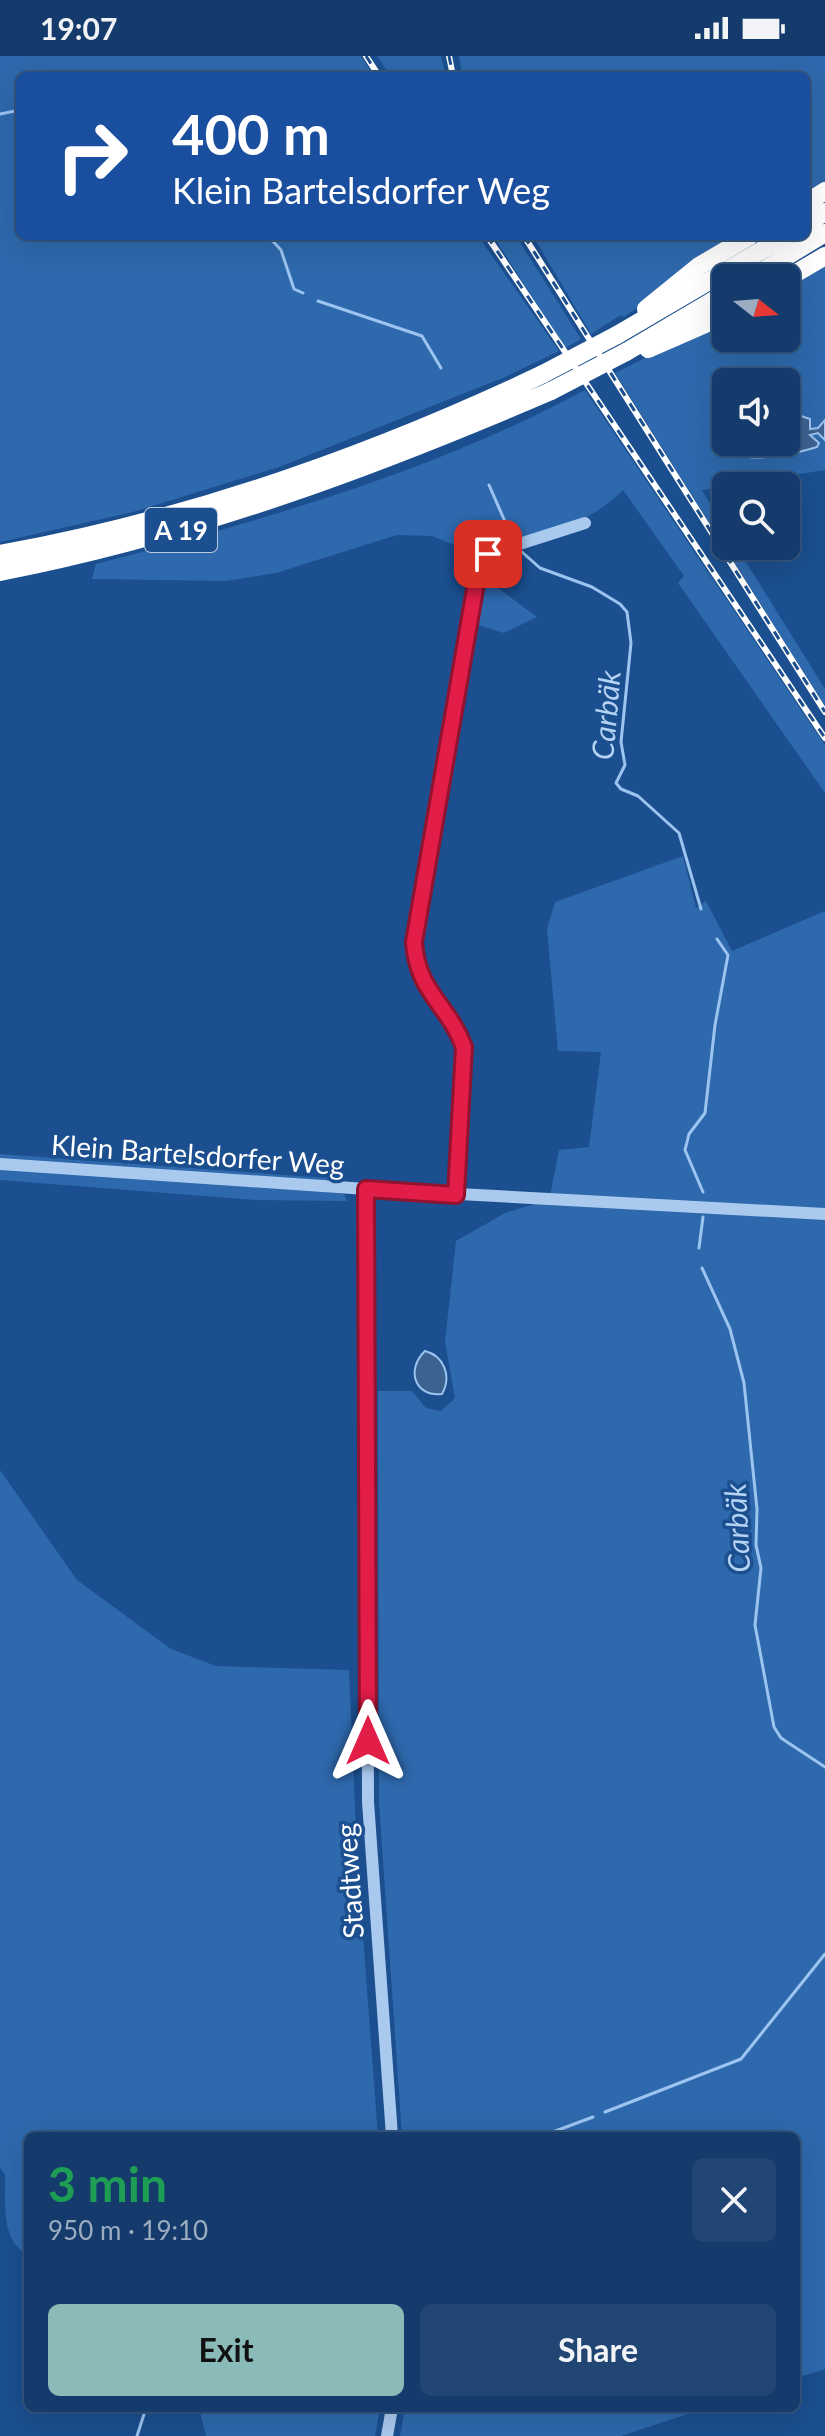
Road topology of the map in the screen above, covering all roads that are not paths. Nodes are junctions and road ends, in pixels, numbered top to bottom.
1 (825, 233) edge
2 (744, 240) edge
3 (780, 240) edge
4 (825, 256) edge
5 (774, 264) edge
6 (800, 271) edge
7 (712, 300) edge
8 (712, 321) edge
9 (622, 343) junction
10 (547, 383) junction
11 (585, 523) dead end
12 (0, 554) edge
13 (0, 572) edge
14 (0, 1164) edge
15 (366, 1189) junction
16 (456, 1195) junction
17 (825, 1214) edge
18 (392, 2132) edge
19 (391, 2412) edge
20 (387, 2436) edge

1 - 5 highway
2 - 9 highway
3 - 9 highway, A 19
4 - 6 highway
7 - 9 highway, A 19
8 - 9 highway
9 - 10 highway, A 19, bridge
10 - 12 highway, A 19
10 - 13 highway, A 19
11 - 16 street
14 - 15 street, Klein Bartelsdorfer Weg
15 - 16 street, Klein Bartelsdorfer Weg
15 - 18 street, Stadtweg
16 - 17 street, Klein Bartelsdorfer Weg
19 - 20 street

